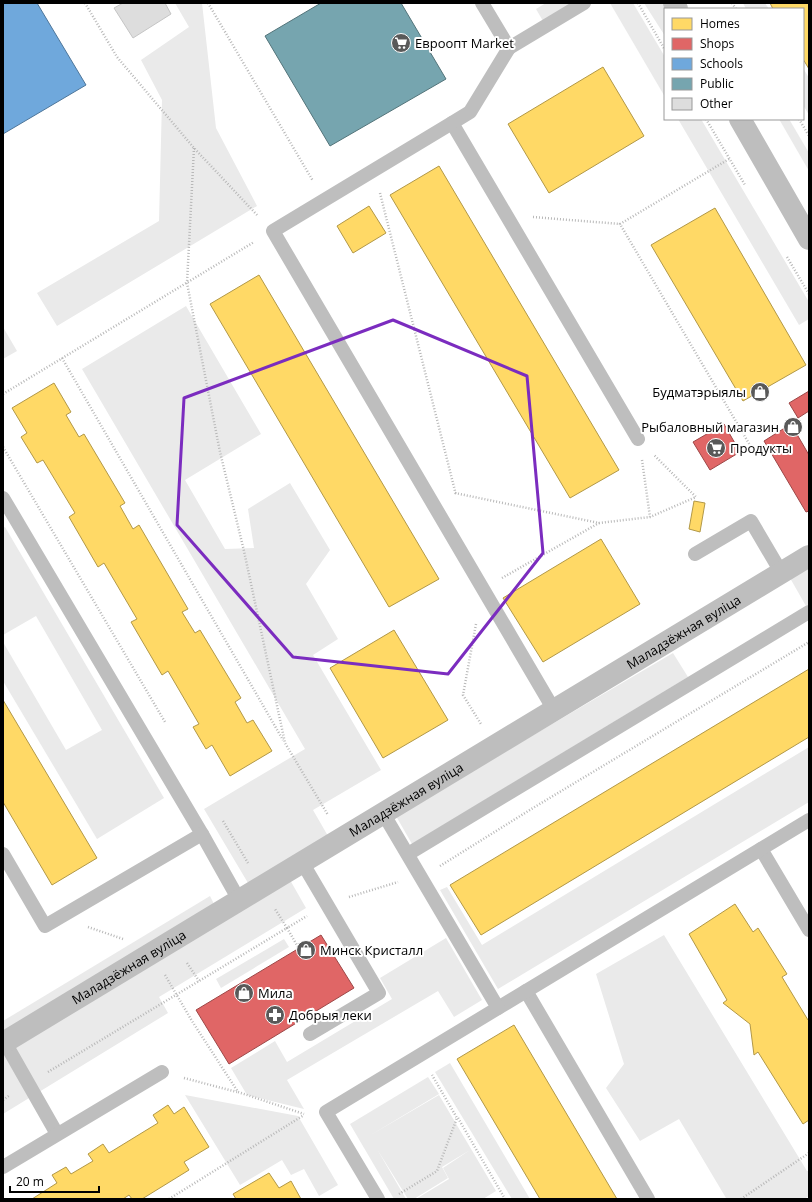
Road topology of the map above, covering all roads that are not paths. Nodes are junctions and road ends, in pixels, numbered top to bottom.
1 (482, 3) edge
2 (584, 3) edge
3 (509, 48) junction
4 (741, 120) edge
5 (452, 123) junction
6 (809, 239) edge
7 (638, 439) road end
8 (3, 498) edge
9 (695, 554) dead end
10 (809, 556) edge
11 (781, 572) junction
12 (809, 612) edge
13 (554, 710) junction
14 (383, 813) junction
15 (809, 820) edge
16 (202, 834) junction
17 (761, 849) junction
18 (3, 854) edge
19 (408, 854) junction
20 (302, 862) junction
21 (239, 900) junction
22 (809, 930) edge
23 (526, 991) junction
24 (498, 1008) junction
25 (310, 1034) dead end
26 (4, 1041) edge
27 (162, 1072) road end
28 (57, 1134) junction
29 (3, 1167) edge
30 (378, 1199) edge
31 (648, 1199) edge

1 - 3 lane
2 - 3 lane
3 - 5 lane
4 - 6 street
5 - 7 lane
5 - 13 lane
8 - 16 lane
9 - 11 lane
10 - 11 street, Маладзёжная вуліца
11 - 13 street, Маладзёжная вуліца
12 - 19 lane
13 - 14 street, Маладзёжная вуліца
14 - 19 lane
14 - 20 street, Маладзёжная вуліца
15 - 17 lane
16 - 18 lane
16 - 21 lane
17 - 22 lane
17 - 23 lane
19 - 24 lane
20 - 21 street, Маладзёжная вуліца
20 - 25 lane
21 - 26 street, Маладзёжная вуліца
23 - 24 lane
23 - 31 lane
24 - 30 lane
26 - 28 lane
27 - 28 lane
28 - 29 lane

